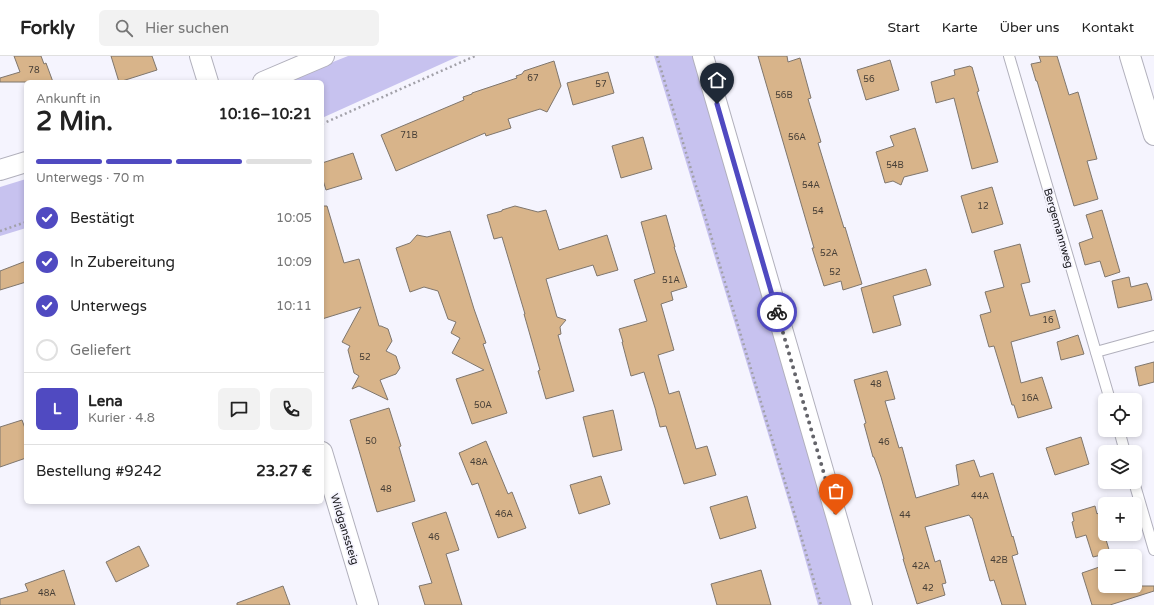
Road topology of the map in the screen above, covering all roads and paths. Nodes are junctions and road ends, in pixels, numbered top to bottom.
1 (200, 56) edge
2 (324, 56) edge
3 (476, 56) edge
4 (657, 56) edge
5 (703, 56) edge
6 (1009, 56) edge
7 (1130, 56) edge
8 (207, 80) edge
9 (268, 80) edge
10 (324, 123) edge
11 (1154, 135) edge
12 (24, 163) edge
13 (0, 170) edge
14 (24, 223) edge
15 (0, 231) edge
16 (1154, 336) edge
17 (1096, 352) junction
18 (1108, 393) edge
19 (324, 459) edge
20 (1136, 489) edge
21 (1154, 550) edge
22 (368, 605) edge
23 (821, 605) edge
24 (862, 605) edge

1 - 8 street
2 - 9 street
3 - 10 path
4 - 23 path
5 - 24 street
6 - 17 lane, Bergemannweg
7 - 11 street
12 - 13 street
14 - 15 path
16 - 17 lane
17 - 18 lane, Bergemannweg
19 - 22 street, Wildganssteig
20 - 21 lane

